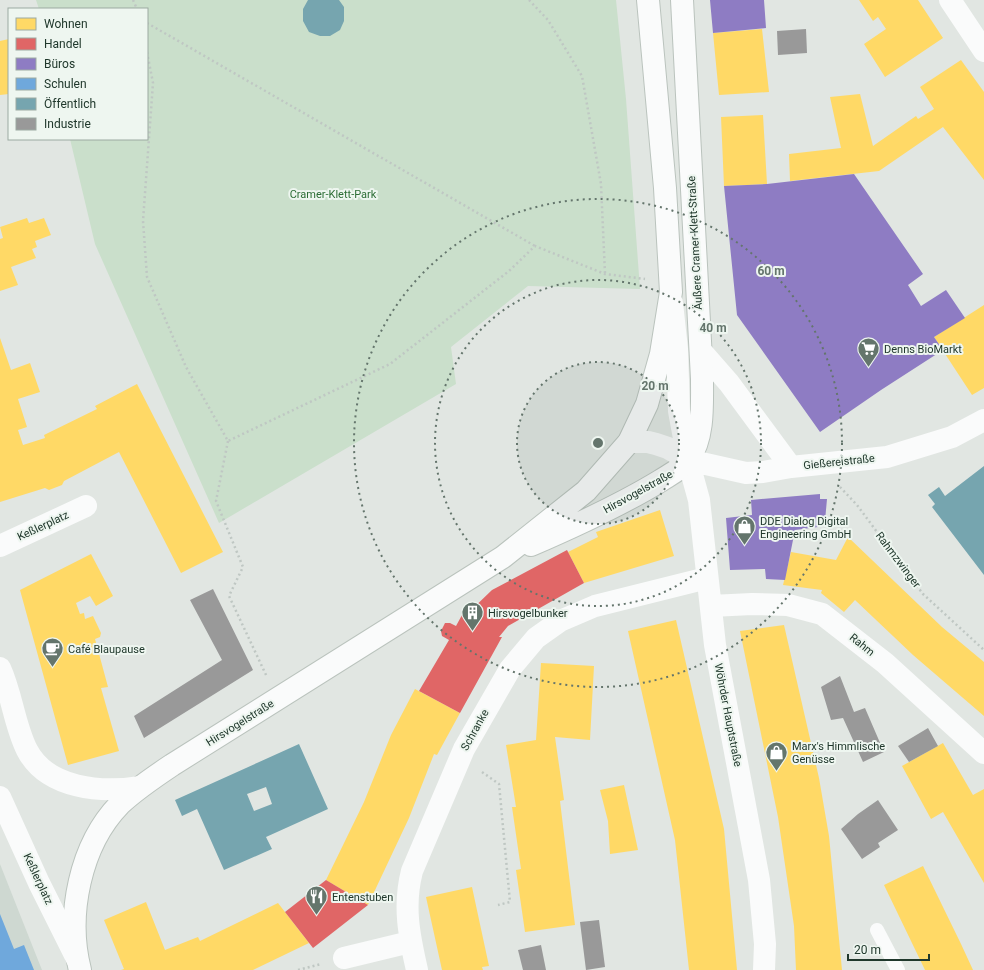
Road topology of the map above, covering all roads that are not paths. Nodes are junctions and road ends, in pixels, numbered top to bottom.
1 (648, 0) edge
2 (682, 0) edge
3 (950, 0) edge
4 (984, 51) edge
5 (670, 287) junction
6 (701, 352) junction
7 (984, 420) edge
8 (629, 442) junction
9 (688, 460) junction
10 (791, 467) junction
11 (86, 506) dead end
12 (0, 546) edge
13 (503, 557) junction
14 (707, 578) junction
15 (711, 606) junction
16 (0, 668) edge
17 (984, 753) edge
18 (140, 787) junction
19 (0, 797) edge
20 (877, 930) dead end
21 (410, 942) junction
22 (344, 958) dead end
23 (79, 965) edge
24 (417, 970) edge
25 (764, 970) edge
26 (898, 970) edge

1 - 5 street
2 - 6 street, Äußere Cramer-Klett-Straße
3 - 4 street
5 - 8 street
5 - 9 street
6 - 9 street, Äußere Cramer-Klett-Straße
6 - 10 street
7 - 10 street, Gießereistraße
8 - 9 street, Hirsvogelstraße
8 - 13 street, Hirsvogelstraße
9 - 10 street, Gießereistraße
9 - 13 street, Hirsvogelstraße
9 - 14 street, Wöhrder Hauptstraße
11 - 12 street, Keßlerplatz
13 - 18 street, Hirsvogelstraße
14 - 15 street, Wöhrder Hauptstraße
14 - 21 street, Schranke
15 - 17 street, Rahm
15 - 25 street, Wöhrder Hauptstraße
16 - 18 street
18 - 23 street, Hirsvogelstraße
19 - 23 street, Keßlerplatz
20 - 26 lane
21 - 22 street
21 - 24 street, Schranke

